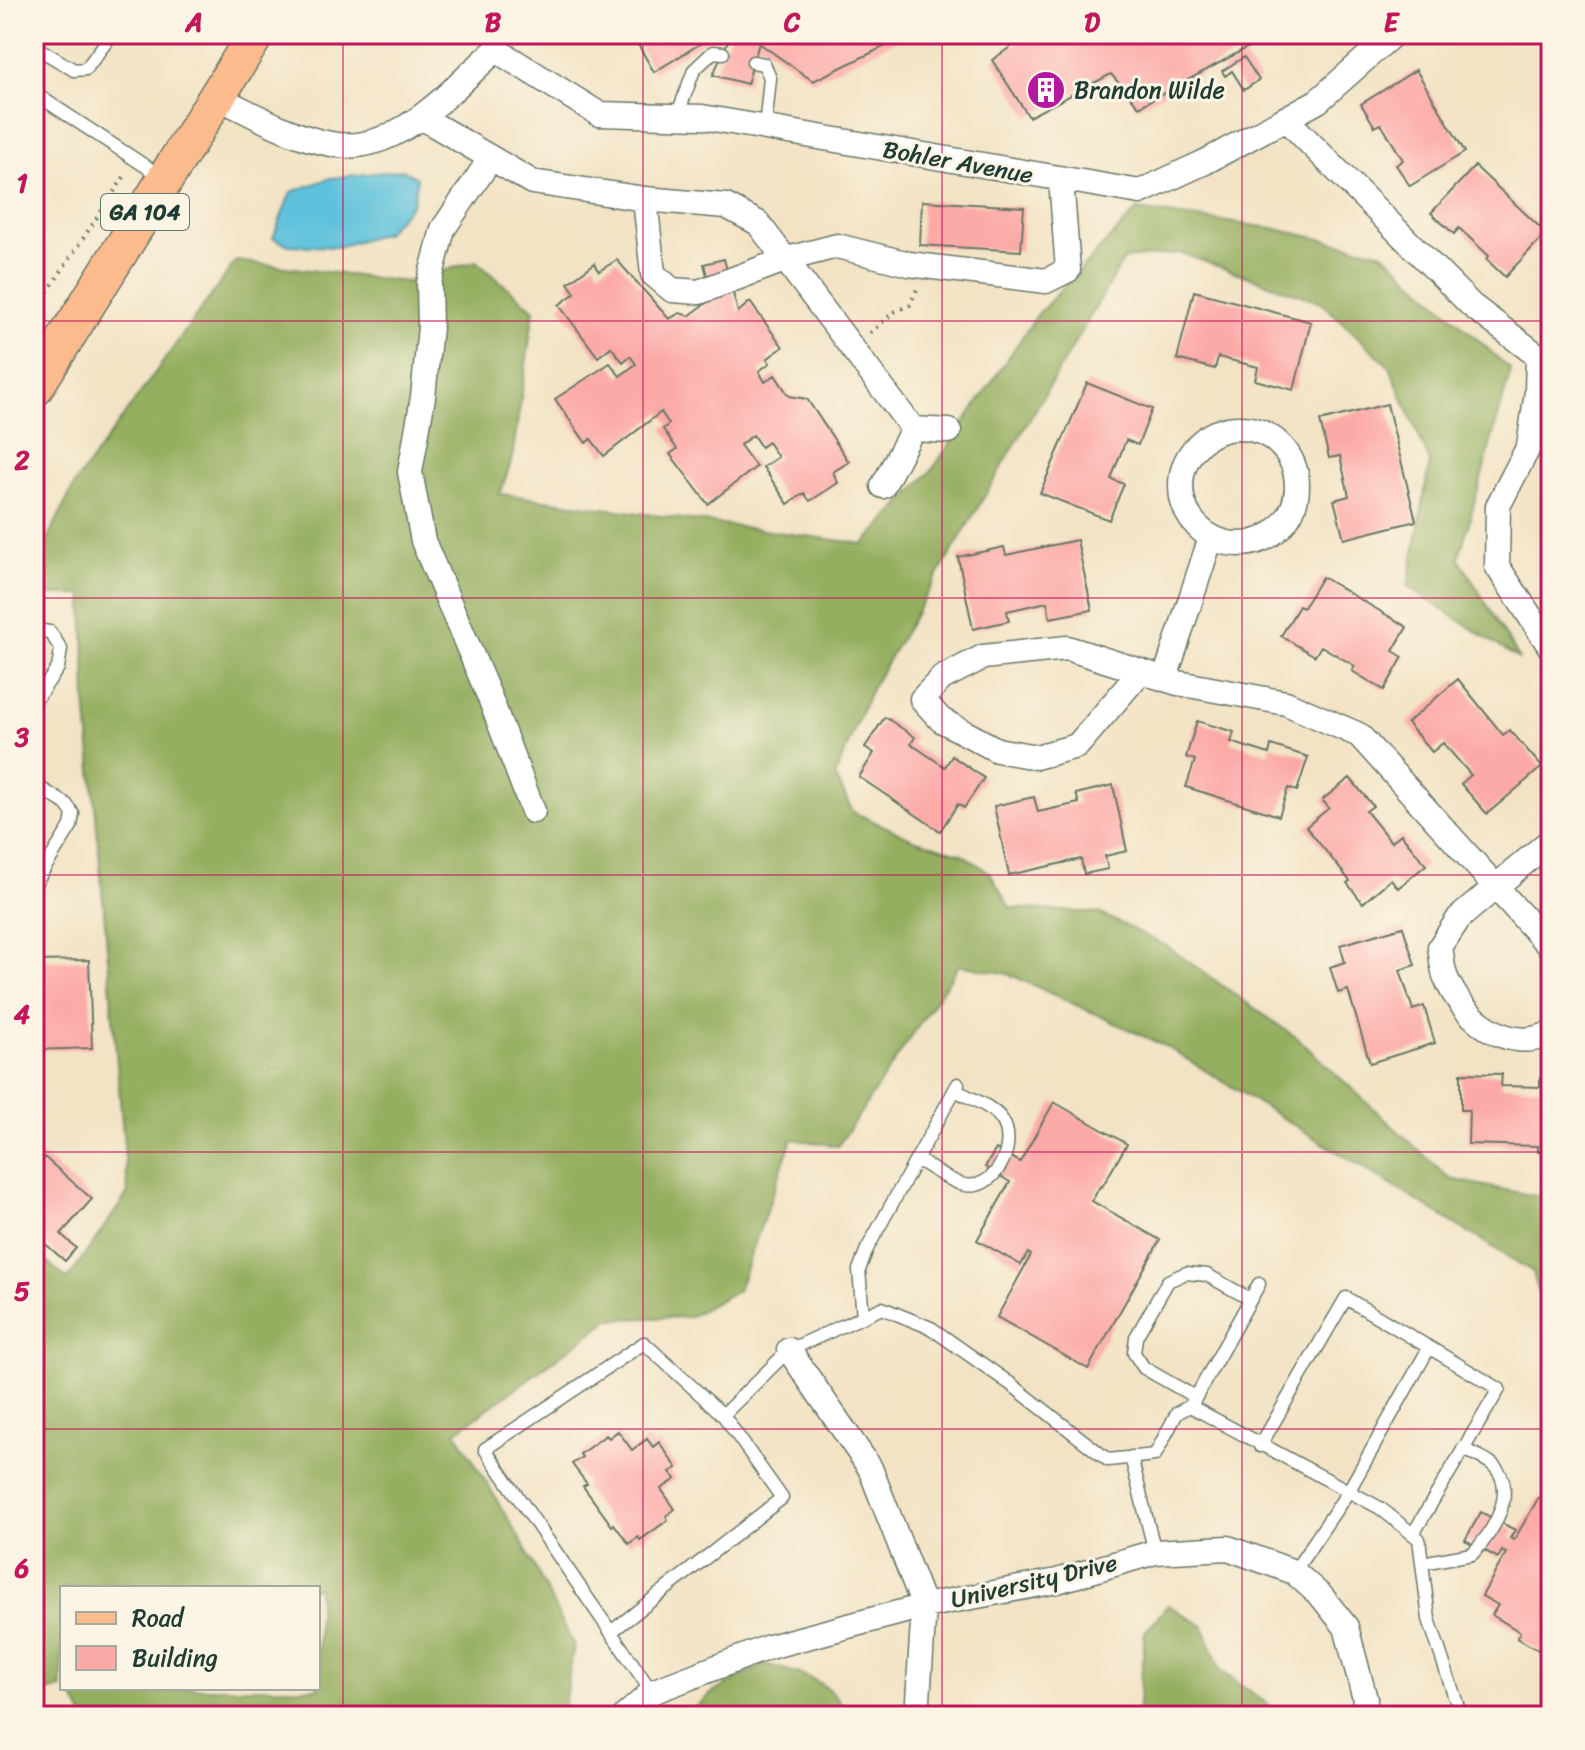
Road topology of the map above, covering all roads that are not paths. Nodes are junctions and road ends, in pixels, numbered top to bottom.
1 (112, 34) edge
2 (256, 34) edge
3 (1393, 34) edge
4 (495, 42) edge
5 (34, 46) edge
6 (723, 53) dead end
7 (753, 62) dead end
8 (34, 93) edge
9 (217, 97) junction
10 (677, 116) junction
11 (421, 117) junction
12 (1286, 119) junction
13 (765, 128) junction
14 (491, 158) junction
15 (165, 179) junction
16 (1061, 179) junction
17 (645, 199) junction
18 (787, 259) junction
19 (1551, 340) edge
20 (1523, 343) junction
21 (38, 372) edge
22 (913, 429) junction
23 (949, 431) dead end
24 (883, 486) dead end
25 (1211, 537) junction
26 (34, 627) edge
27 (1551, 648) edge
28 (1141, 671) junction
29 (1165, 678) junction
30 (34, 702) edge
31 (34, 784) edge
32 (533, 811) dead end
33 (1551, 840) edge
34 (34, 885) edge
35 (1495, 888) junction
36 (1551, 948) edge
37 (1551, 1033) edge
38 (916, 1159) junction
39 (1259, 1284) dead end
40 (1250, 1299) junction
41 (863, 1317) junction
42 (1429, 1348) junction
43 (789, 1350) junction
44 (1193, 1402) junction
45 (723, 1415) junction
46 (1260, 1446) junction
47 (1463, 1449) junction
48 (1131, 1457) junction
49 (1348, 1492) junction
50 (1413, 1534) junction
51 (1155, 1552) junction
52 (1422, 1563) junction
53 (1294, 1572) junction
54 (924, 1606) junction
55 (611, 1632) junction
56 (652, 1692) junction
57 (625, 1716) edge
58 (917, 1716) edge
59 (1363, 1716) edge
60 (1461, 1716) edge

1 - 5 lane
2 - 9 main road, GA 104
3 - 12 street, Bohler Avenue
4 - 10 street, Bohler Avenue
4 - 11 street, Bohler Avenue
6 - 10 lane
7 - 13 lane
8 - 15 lane
9 - 11 street, Bohler Avenue
9 - 15 main road, GA 104
10 - 13 street, Bohler Avenue
11 - 14 street
12 - 16 street, Bohler Avenue
12 - 20 street
13 - 16 street, Bohler Avenue
14 - 17 street
14 - 32 street
15 - 21 main road, GA 104
16 - 18 street
17 - 18 street
17 - 18 street
18 - 22 street
19 - 20 street
20 - 27 street
22 - 23 street
22 - 24 street
25 - 25 street
25 - 29 street
26 - 30 lane
28 - 28 street
28 - 29 street
29 - 35 street
31 - 34 lane
33 - 35 street
35 - 36 street
35 - 37 street
38 - 38 lane
38 - 41 lane
39 - 40 lane
40 - 44 lane
40 - 44 lane
41 - 43 lane
41 - 48 lane
42 - 46 lane
42 - 47 lane
42 - 49 lane
43 - 45 lane
43 - 54 street
44 - 46 lane
44 - 48 lane
45 - 55 lane
45 - 55 lane
46 - 49 lane
47 - 50 lane
47 - 52 lane
48 - 51 lane
49 - 50 lane
49 - 53 lane
50 - 52 lane
51 - 53 street, University Drive
51 - 54 street, University Drive
52 - 60 lane
53 - 59 street, University Drive
54 - 56 street, University Drive
54 - 58 street
55 - 56 lane
56 - 57 street, University Drive

